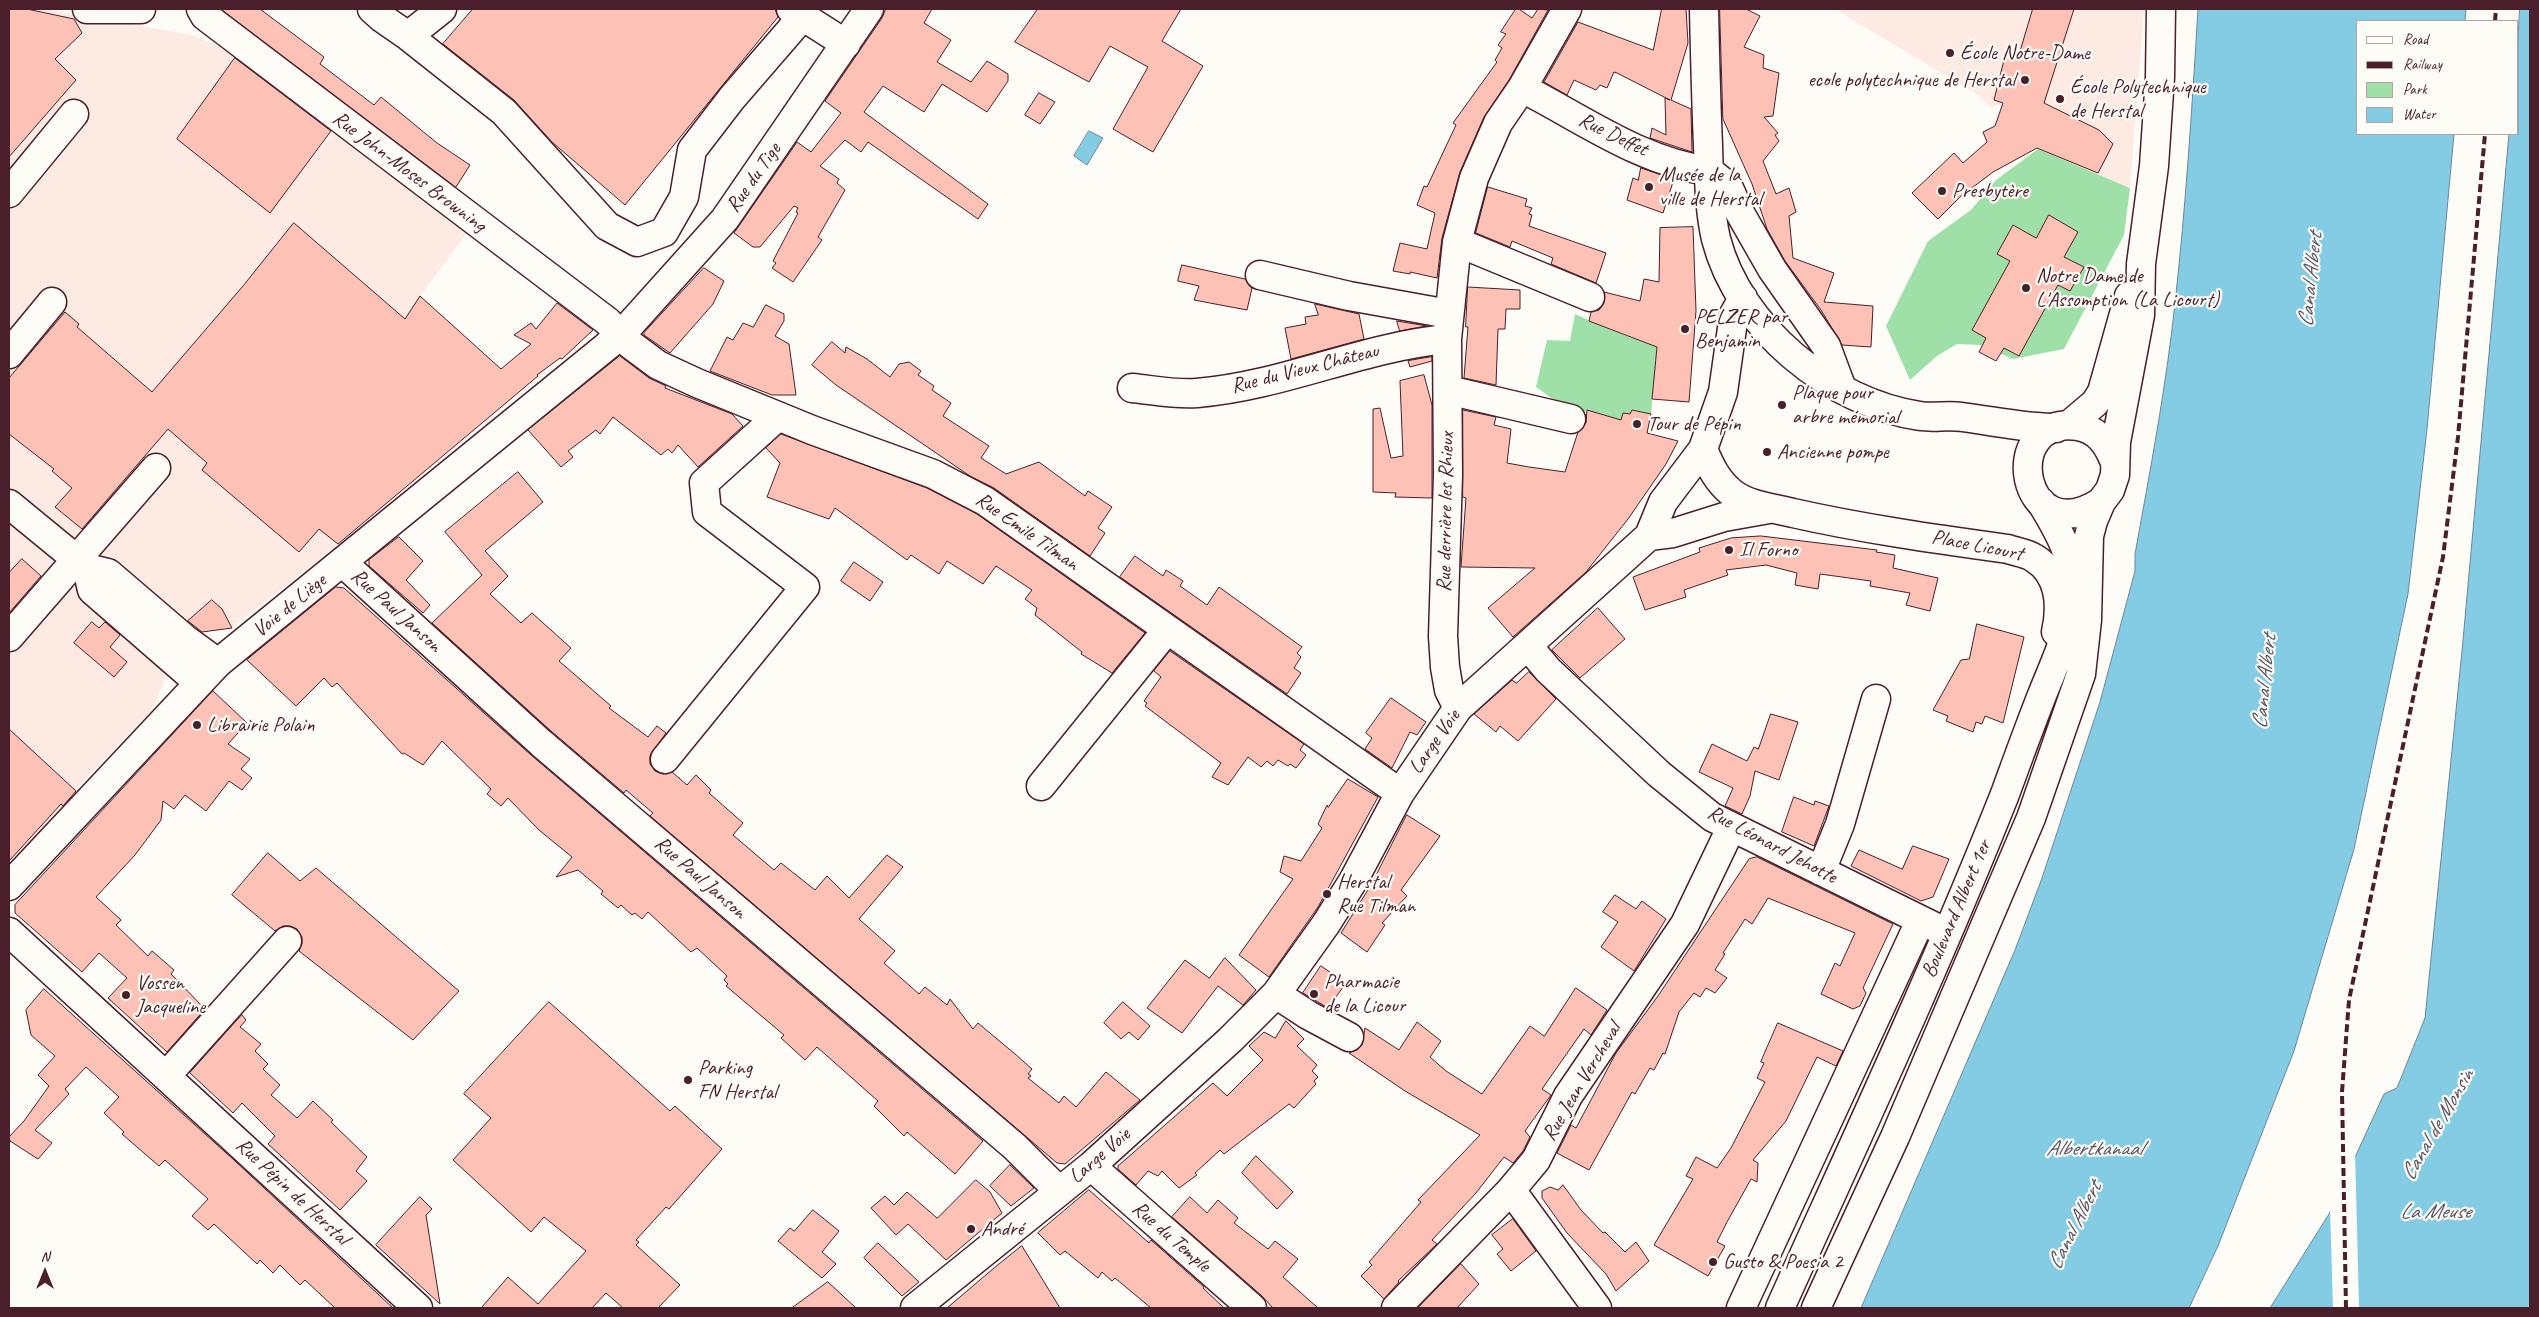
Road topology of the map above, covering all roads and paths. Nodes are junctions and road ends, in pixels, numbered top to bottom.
1 (87, 9) edge
2 (141, 9) edge
3 (200, 9) edge
4 (372, 9) edge
5 (442, 9) edge
6 (869, 9) edge
7 (1567, 9) edge
8 (1704, 9) edge
9 (2161, 9) edge
10 (2172, 9) edge
11 (797, 13) edge
12 (408, 36) junction
13 (846, 44) junction
14 (2160, 77) junction
15 (1522, 88) junction
16 (74, 114) dead end
17 (1709, 171) junction
18 (9, 193) edge
19 (1458, 242) junction
20 (2141, 264) junction
21 (1260, 275) dead end
22 (1590, 297) dead end
23 (1743, 298) junction
24 (52, 302) dead end
25 (1448, 326) junction
26 (620, 334) junction
27 (9, 354) edge
28 (1132, 388) dead end
29 (1842, 389) junction
30 (1448, 390) junction
31 (777, 416) junction
32 (1571, 419) dead end
33 (2063, 426) junction
34 (1703, 449) junction
35 (2114, 460) junction
36 (156, 468) dead end
37 (2041, 502) junction
38 (2101, 502) junction
39 (9, 504) edge
40 (1772, 508) junction
41 (1649, 536) junction
42 (343, 563) junction
43 (82, 564) junction
44 (1167, 630) junction
45 (9, 637) edge
46 (1528, 646) junction
47 (218, 663) junction
48 (198, 682) junction
49 (2042, 697) junction
50 (1876, 699) dead end
51 (1458, 708) junction
52 (665, 759) dead end
53 (1041, 786) dead end
54 (1400, 793) junction
55 (1731, 828) junction
56 (1821, 871) junction
57 (9, 886) edge
58 (1993, 907) junction
59 (1919, 920) junction
60 (9, 932) edge
61 (1947, 933) junction
62 (287, 941) dead end
63 (1276, 994) junction
64 (1349, 1036) dead end
65 (166, 1076) junction
66 (1090, 1166) junction
67 (1511, 1190) junction
68 (1059, 1191) junction
69 (418, 1308) edge
70 (915, 1308) edge
71 (1252, 1308) edge
72 (1396, 1308) edge
73 (1597, 1308) edge
74 (1741, 1308) edge
75 (1780, 1308) edge
76 (1816, 1308) edge

1 - 2 street
3 - 26 street, Rue John-Moses Browning
4 - 12 street
5 - 12 street
6 - 13 street, Rue du Tige
7 - 15 street, Rue derrière les Rhieux
8 - 17 street
9 - 14 street, Boulevard Albert 1er
10 - 14 street, Boulevard Albert 1er
11 - 12 street
11 - 13 street
13 - 26 street, Rue du Tige
14 - 20 street, Boulevard Albert 1er
15 - 17 street, Rue Deffet
15 - 19 street, Rue derrière les Rhieux
16 - 18 street
17 - 23 street
17 - 29 street
19 - 22 street
19 - 25 street, Rue derrière les Rhieux
20 - 33 street, Boulevard Albert 1er
20 - 35 street, Boulevard Albert 1er
21 - 25 street
23 - 29 street
23 - 34 street
24 - 27 street
25 - 28 street, Rue du Vieux Château
25 - 30 street, Rue derrière les Rhieux
26 - 31 street, Rue Emile Tilman
26 - 42 street, Voie de Liège
29 - 33 street
30 - 32 street
30 - 51 street, Rue derrière les Rhieux
31 - 44 street, Rue Emile Tilman
31 - 52 street
33 - 35 street
33 - 37 street, Boulevard Albert 1er
34 - 40 street, Place Licourt
34 - 41 street
35 - 38 street, Boulevard Albert 1er
36 - 43 street
37 - 38 street
37 - 49 street, Boulevard Albert 1er
38 - 58 street, Boulevard Albert 1er
39 - 43 street
40 - 41 street, Place Licourt
40 - 49 street, Place Licourt
41 - 46 street, Large Voie
42 - 47 street, Voie de Liège
42 - 68 street, Rue Paul Janson
43 - 45 street
43 - 47 street
43 - 48 street
44 - 53 street
44 - 54 street, Rue Emile Tilman
46 - 51 street, Large Voie
46 - 55 street, Rue Léonard Jehotte
47 - 48 street, Voie de Liège
48 - 57 street, Voie de Liège
49 - 61 street, Boulevard Albert 1er
50 - 56 street
51 - 54 street, Large Voie
54 - 63 street, Large Voie
55 - 56 street, Rue Léonard Jehotte
55 - 67 street, Rue Jean Vercheval
56 - 59 street, Rue Léonard Jehotte
58 - 61 street
58 - 76 street, Boulevard Albert 1er
59 - 61 street, Rue Léonard Jehotte
59 - 74 street, Boulevard Albert 1er
60 - 65 street, Rue Pépin de Herstal
61 - 75 street, Boulevard Albert 1er
62 - 65 street
63 - 64 street
63 - 66 street, Large Voie
65 - 69 street, Rue Pépin de Herstal
66 - 68 street, Large Voie
66 - 71 street, Rue du Temple
67 - 72 street, Rue Jean Vercheval
67 - 73 street
68 - 70 street, Large Voie

